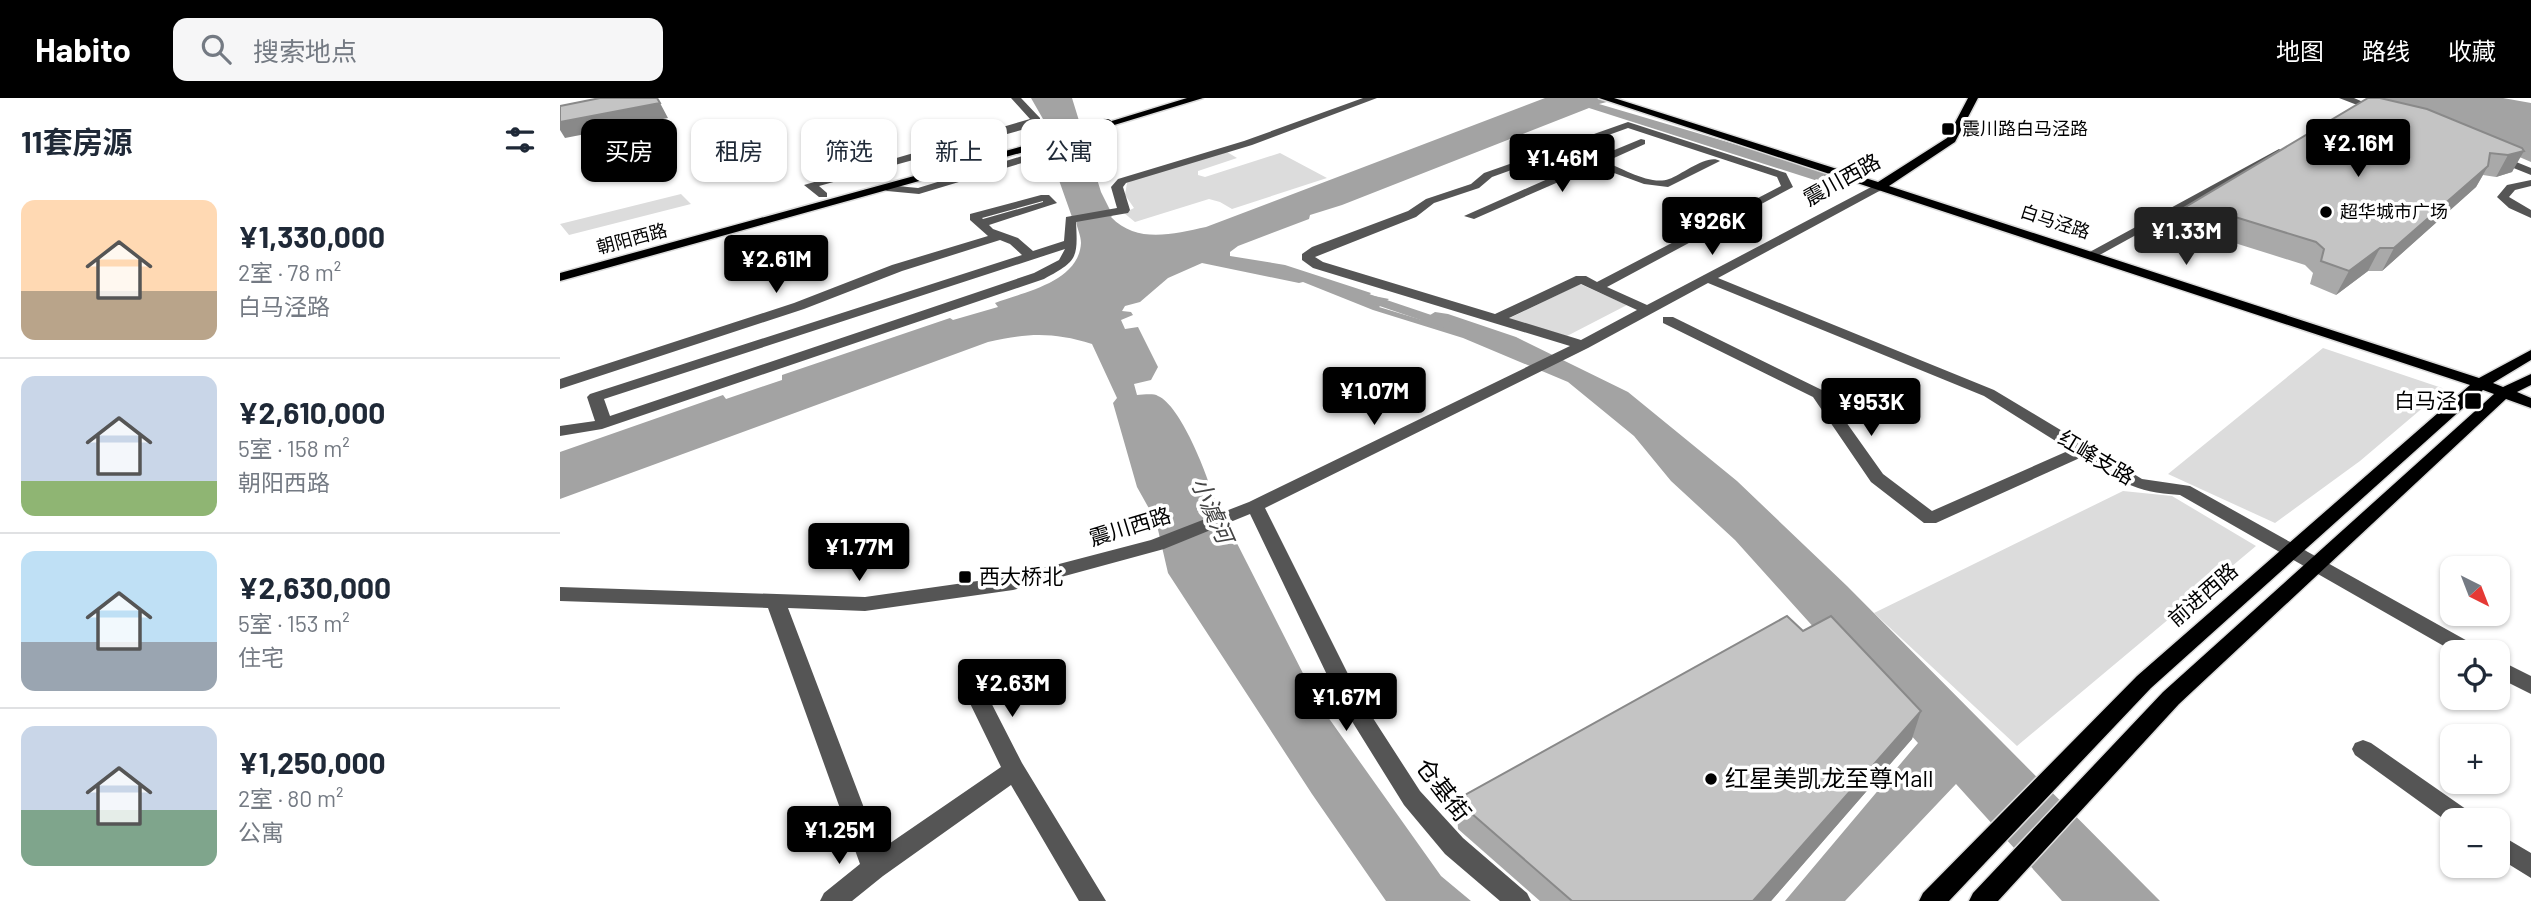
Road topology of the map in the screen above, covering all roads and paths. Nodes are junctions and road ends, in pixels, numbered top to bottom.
1 (1016, 98) edge
2 (1164, 98) edge
3 (1198, 98) edge
4 (1372, 98) edge
5 (1973, 98) edge
6 (2344, 98) edge
7 (1607, 99) edge
8 (2353, 112) edge
9 (1035, 119) tunnel mouth
10 (1106, 119) edge
11 (1107, 119) edge
12 (1021, 140) edge
13 (1021, 141) edge
14 (1641, 142) dead end
15 (2293, 144) edge
16 (1560, 149) junction
17 (2481, 151) edge
18 (1715, 161) dead end
19 (1594, 162) junction
20 (2531, 173) edge
21 (2531, 183) edge
22 (1879, 187) junction
23 (2531, 215) edge
24 (1471, 216) dead end
25 (981, 223) junction
26 (1001, 236) junction
27 (1071, 243) junction
28 (2092, 254) junction
29 (1031, 256) junction
30 (560, 267) edge
31 (560, 277) edge
32 (1708, 278) junction
33 (1597, 287) junction
34 (1648, 310) junction
35 (1496, 319) junction
36 (1668, 320) dead end
37 (1583, 345) junction
38 (2531, 354) edge
39 (2531, 379) edge
40 (560, 384) edge
41 (2481, 384) junction
42 (2504, 393) junction
43 (2531, 403) edge
44 (604, 423) junction
45 (560, 431) edge
46 (2084, 450) junction
47 (1255, 506) junction
48 (2291, 552) junction
49 (2317, 565) junction
50 (560, 594) edge
51 (775, 600) junction
52 (2450, 640) edge
53 (2510, 674) edge
54 (2531, 686) edge
55 (972, 687) dead end
56 (2363, 749) dead end
57 (1014, 770) junction
58 (2447, 808) edge
59 (2510, 853) edge
60 (2531, 867) edge
61 (874, 868) junction
62 (833, 901) edge
63 (1093, 901) edge
64 (1518, 901) edge
65 (1932, 901) edge
66 (1982, 901) edge

1 - 9 street
2 - 10 main road, 朝阳西路
3 - 11 main road, 朝阳西路
4 - 27 street
5 - 22 main road, 震川西路
6 - 8 street
7 - 22 main road, 白马泾路
12 - 30 main road, 朝阳西路
13 - 31 main road, 朝阳西路
14 - 19 street
15 - 28 street
16 - 19 street
16 - 33 street
16 - 35 street
17 - 20 street
18 - 19 street
19 - 24 street
21 - 23 street
22 - 28 main road, 白马泾路
22 - 32 street, 震川西路
25 - 25 street
25 - 26 street
26 - 29 street
26 - 40 street
27 - 29 street
27 - 44 street
28 - 41 main road, 白马泾路
29 - 44 street
32 - 34 street, 震川西路
32 - 46 street, 红峰支路
33 - 34 street
33 - 35 street
34 - 37 street, 震川西路
35 - 37 street
36 - 46 street
37 - 47 street, 震川西路
38 - 41 main road, 前进西路
39 - 42 main road
41 - 42 main road, 白马泾路
41 - 48 main road, 前进西路
42 - 43 main road, 白马泾路
42 - 49 main road
44 - 45 street
46 - 48 street, 红峰支路
47 - 51 street, 震川西路
47 - 64 street, 仓基街
48 - 49 street, 红峰支路
48 - 65 main road, 前进西路
49 - 52 street, 红峰支路
49 - 66 main road
50 - 51 street, 震川西路
51 - 61 street
53 - 54 street
55 - 57 street
56 - 58 street
57 - 61 street
57 - 63 street
59 - 60 street
61 - 62 street

